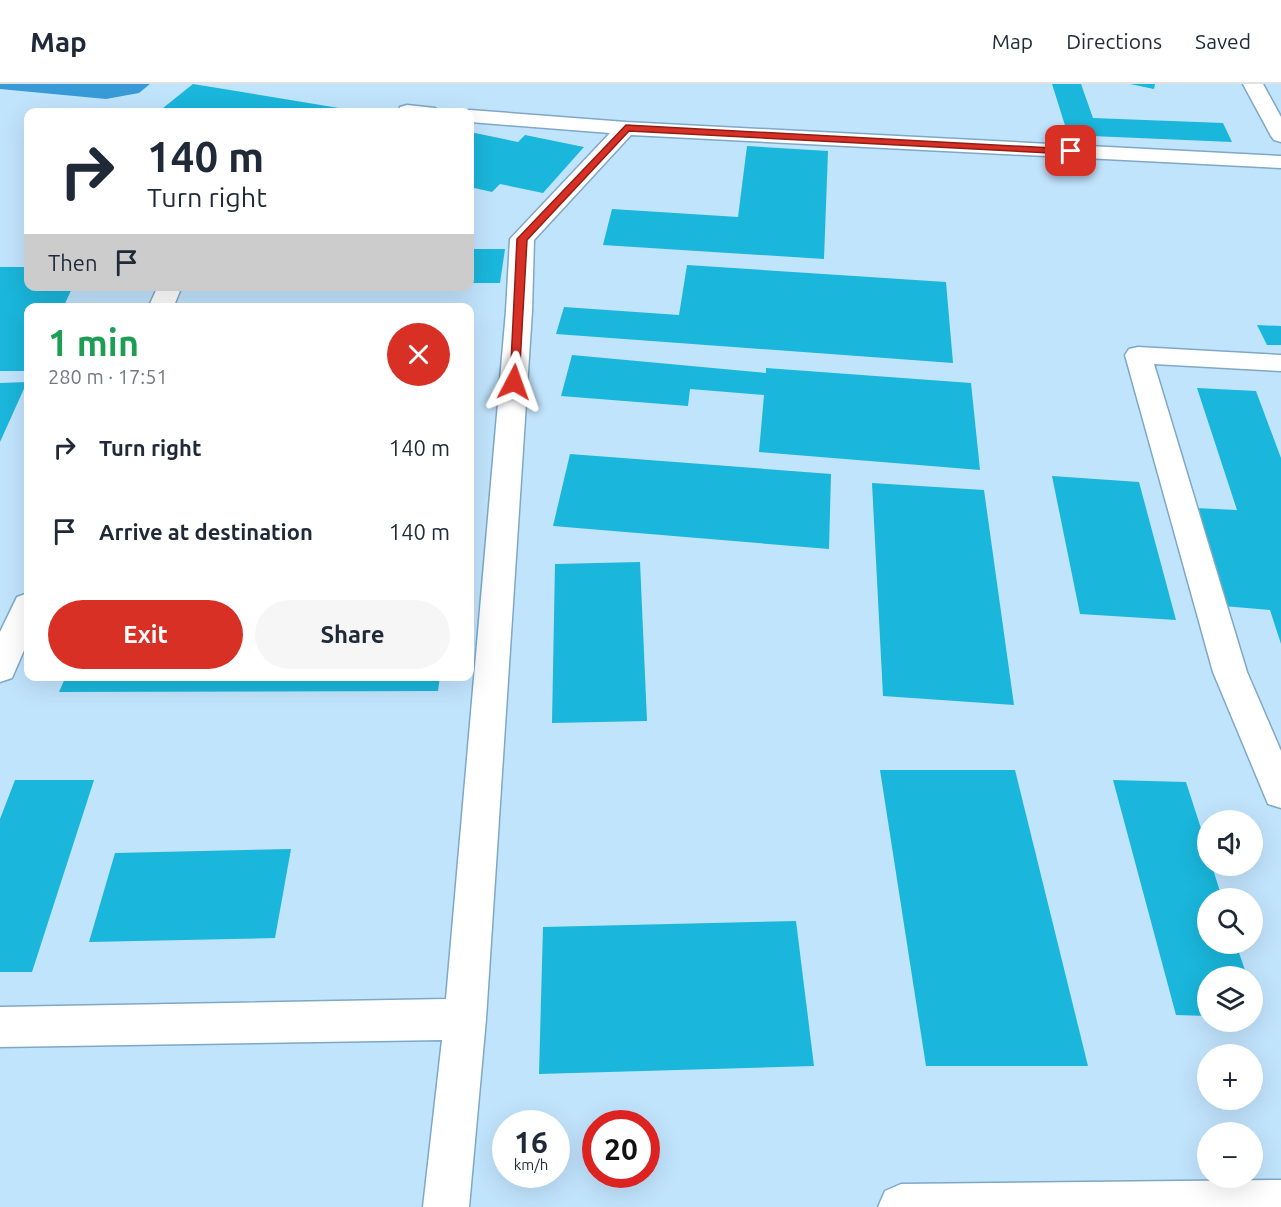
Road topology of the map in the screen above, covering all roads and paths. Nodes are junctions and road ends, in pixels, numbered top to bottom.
1 (1253, 84) edge
2 (474, 116) edge
3 (626, 128) junction
4 (1281, 136) edge
5 (1281, 162) edge
6 (1281, 363) edge
7 (24, 614) edge
8 (0, 669) edge
9 (1281, 793) edge
10 (465, 1019) junction
11 (0, 1027) edge
12 (1281, 1203) edge
13 (446, 1207) edge
14 (902, 1207) edge

1 - 4 street
2 - 3 street
3 - 5 street
3 - 10 street
6 - 9 street
7 - 8 street
10 - 11 street
10 - 13 street
12 - 14 street

